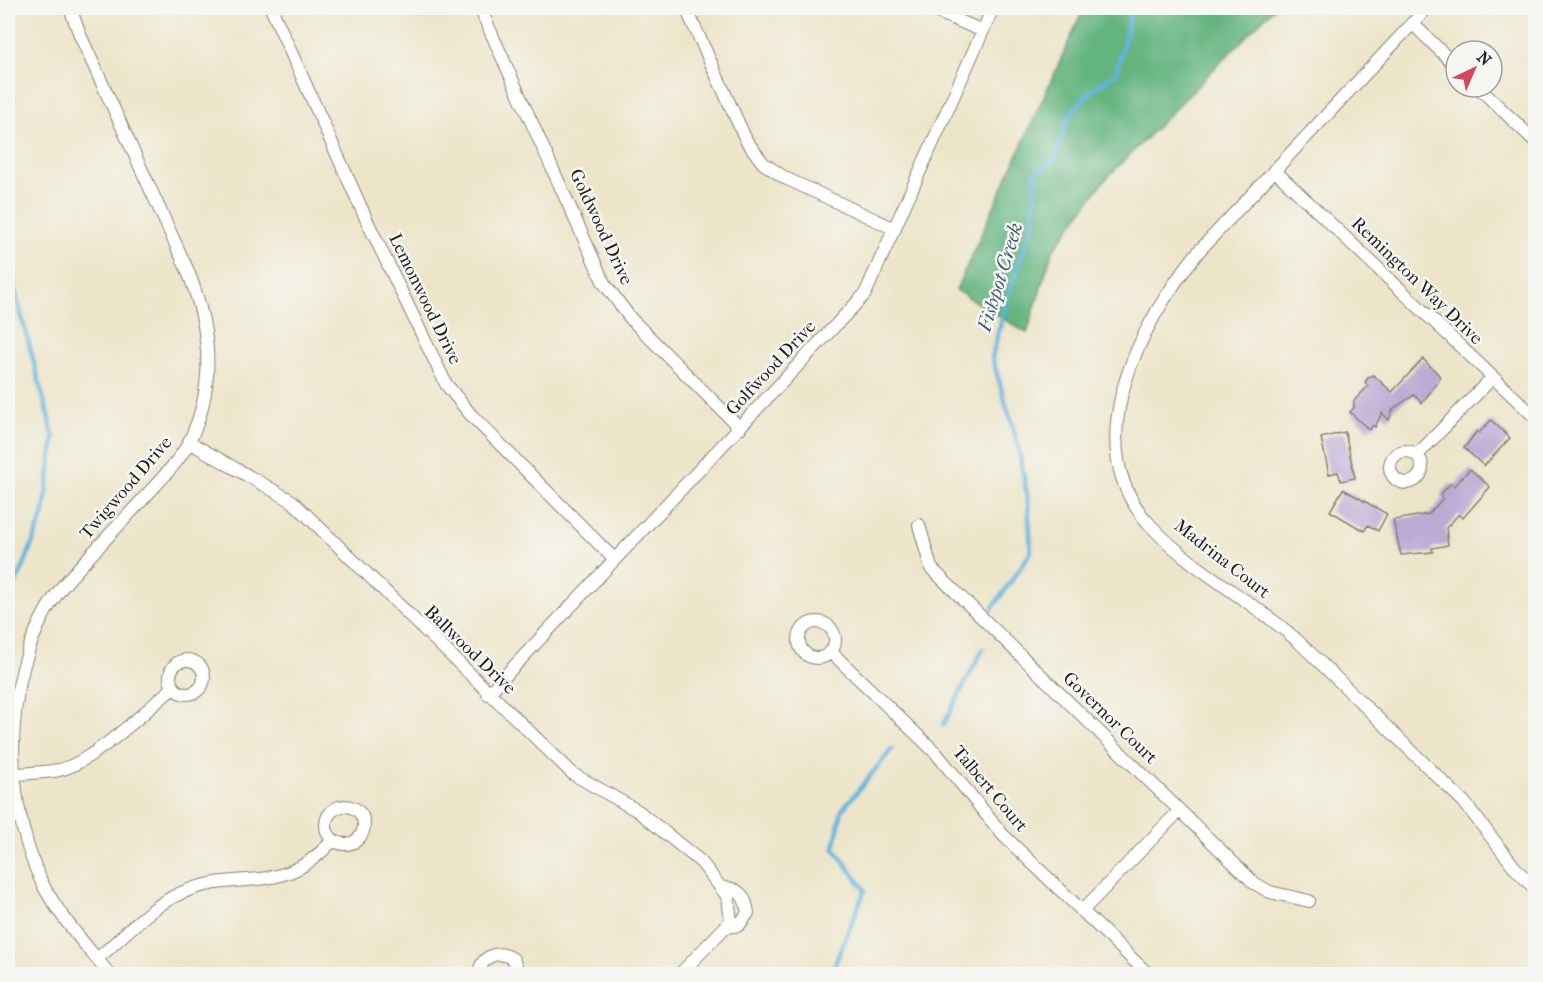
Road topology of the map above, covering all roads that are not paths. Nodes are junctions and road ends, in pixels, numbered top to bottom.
1 (70, 8) edge
2 (271, 8) edge
3 (480, 8) edge
4 (686, 8) edge
5 (928, 8) edge
6 (993, 8) edge
7 (1427, 8) edge
8 (1412, 23) junction
9 (983, 31) junction
10 (1444, 54) edge
11 (1491, 99) edge
12 (1536, 142) edge
13 (1274, 170) junction
14 (895, 228) junction
15 (1492, 378) junction
16 (1536, 418) edge
17 (740, 428) junction
18 (189, 442) junction
19 (1418, 455) dead end
20 (919, 525) dead end
21 (615, 559) junction
22 (831, 652) dead end
23 (173, 688) dead end
24 (488, 694) junction
25 (9, 775) edge
26 (1179, 811) junction
27 (333, 840) dead end
28 (1536, 890) edge
29 (1309, 901) dead end
30 (1082, 911) junction
31 (97, 959) junction
32 (521, 974) edge
33 (109, 975) edge
34 (479, 975) edge
35 (680, 975) edge
36 (1148, 975) edge

1 - 18 street, Twigwood Drive
2 - 21 street, Lemonwood Drive
3 - 17 street, Goldwood Drive
4 - 14 street
5 - 9 street
6 - 9 street, Golfwood Drive
7 - 8 street, Madrina Court
8 - 10 street
8 - 13 street, Madrina Court
9 - 14 street, Golfwood Drive
11 - 12 street
13 - 15 street, Remington Way Drive
13 - 28 street, Madrina Court
14 - 17 street, Golfwood Drive
15 - 16 street, Remington Way Drive
15 - 19 street
17 - 21 street, Golfwood Drive
18 - 24 street, Ballwood Drive
18 - 25 street, Twigwood Drive
20 - 26 street, Governor Court
21 - 24 street, Golfwood Drive
22 - 30 street, Talbert Court
23 - 25 street
24 - 35 street, Ballwood Drive
25 - 31 street, Twigwood Drive
26 - 29 street, Governor Court
26 - 30 street
27 - 31 street
30 - 36 street, Talbert Court
31 - 33 street, Twigwood Drive
32 - 34 street

